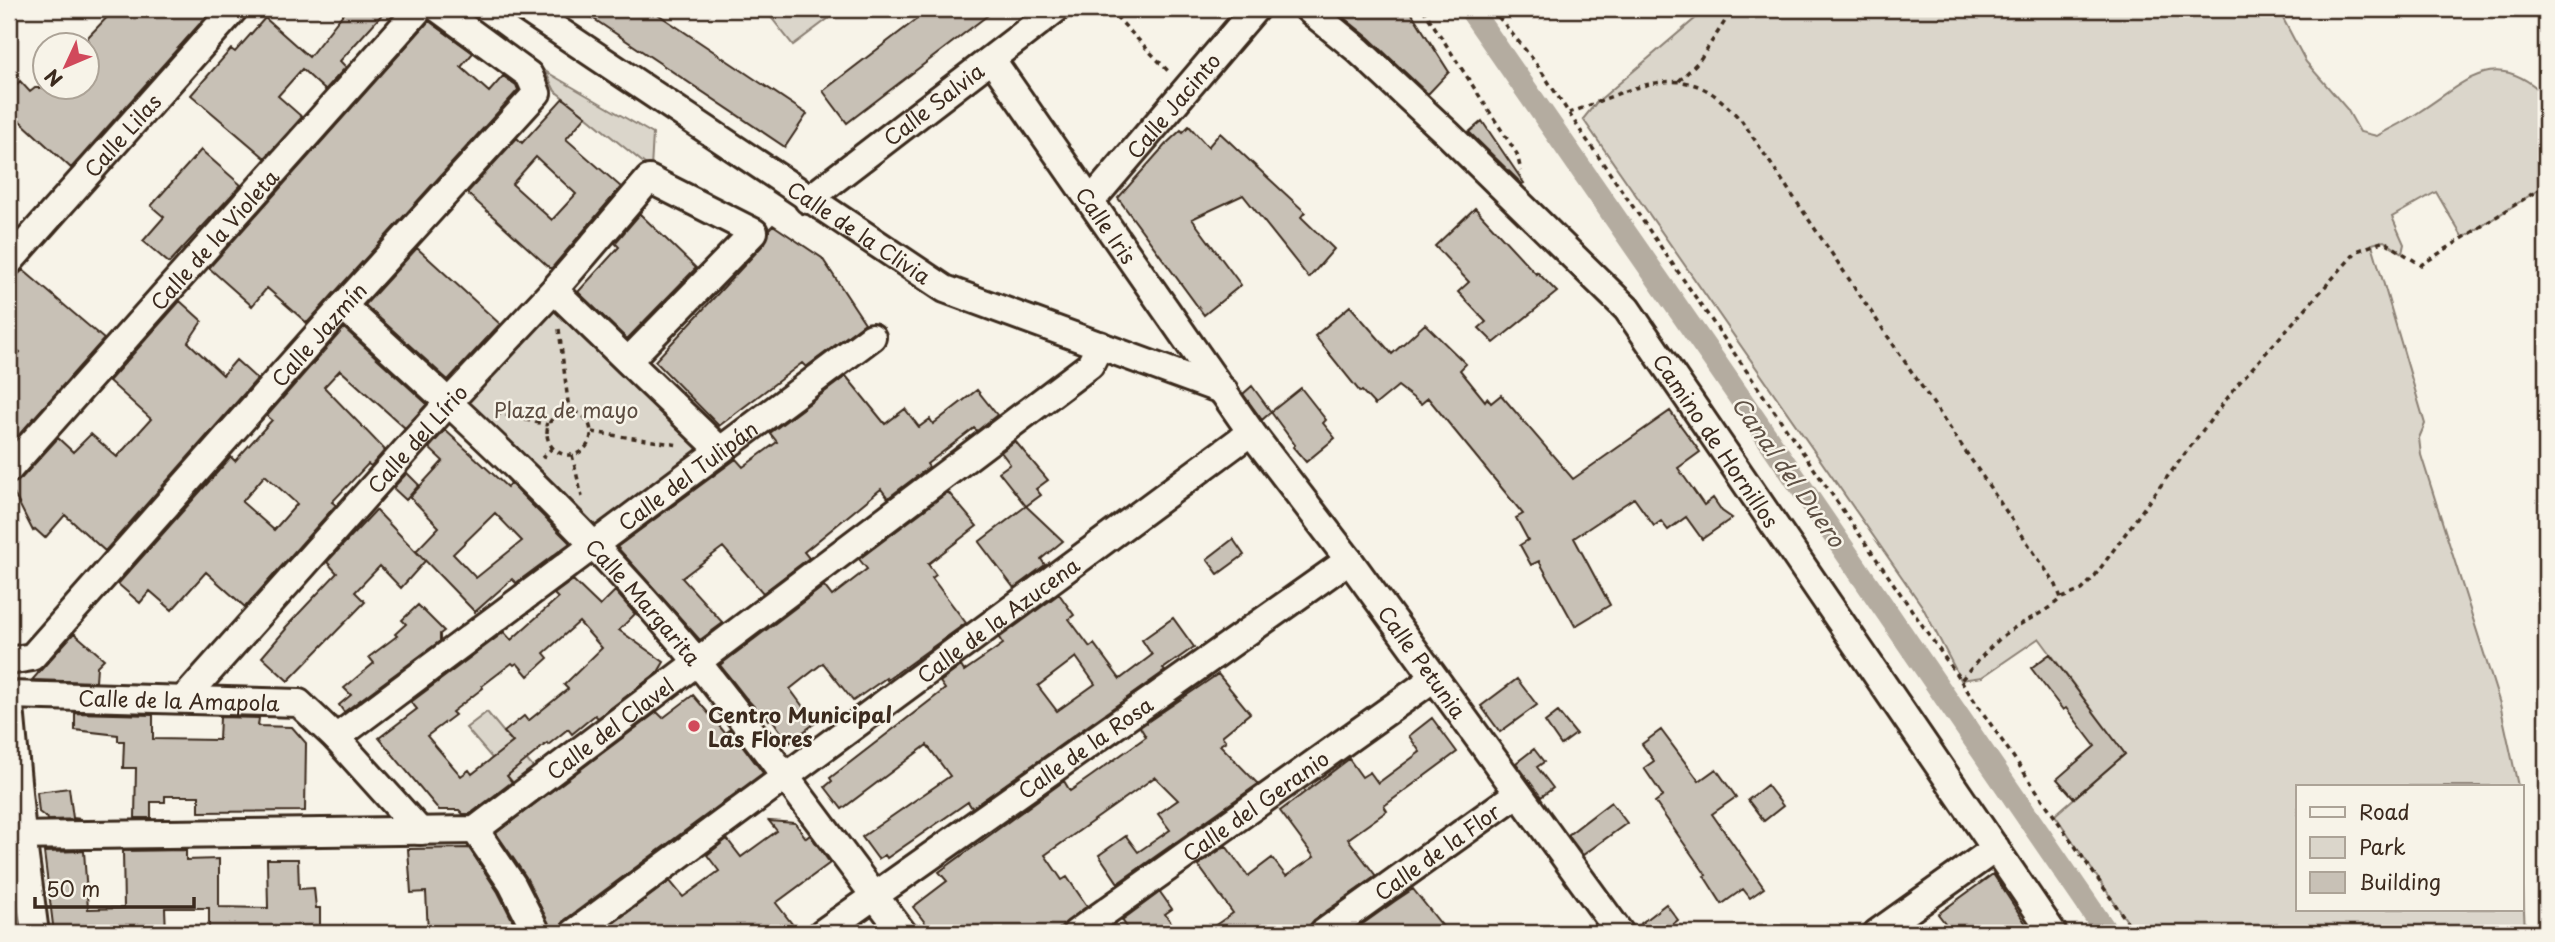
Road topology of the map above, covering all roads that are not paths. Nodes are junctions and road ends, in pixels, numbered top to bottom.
1 (234, 9) edge
2 (419, 9) edge
3 (439, 9) edge
4 (526, 9) edge
5 (1056, 9) edge
6 (1255, 9) edge
7 (1308, 9) edge
8 (992, 60) junction
9 (808, 200) junction
10 (1091, 201) junction
11 (9, 262) edge
12 (554, 289) junction
13 (343, 306) junction
14 (872, 337) dead end
15 (1100, 345) junction
16 (628, 361) junction
17 (1224, 391) junction
18 (449, 402) junction
19 (1251, 432) junction
20 (720, 450) junction
21 (9, 470) edge
22 (592, 544) junction
23 (1349, 560) junction
24 (9, 661) edge
25 (697, 662) junction
26 (1434, 678) junction
27 (9, 695) edge
28 (185, 698) junction
29 (336, 738) junction
30 (785, 776) junction
31 (1518, 793) junction
32 (475, 830) junction
33 (420, 831) junction
34 (15, 835) edge
35 (1996, 848) junction
36 (875, 896) junction
37 (35, 933) edge
38 (537, 933) edge
39 (574, 933) edge
40 (822, 933) edge
41 (903, 933) edge
42 (1076, 933) edge
43 (1323, 933) edge
44 (1620, 933) edge
45 (1877, 933) edge
46 (2053, 933) edge

1 - 11 street, Calle Lilas
2 - 21 street, Calle de la Violeta
3 - 13 street, Calle Jazmín
4 - 9 street, Calle de la Clivia
5 - 8 street, Calle Salvia
6 - 10 street, Calle Jacinto
7 - 35 street, Camino de Hornillos
8 - 9 street, Calle Salvia
8 - 10 street, Calle Iris
9 - 15 street, Calle de la Clivia
10 - 17 street, Calle Iris
12 - 16 street
12 - 16 street, Calle del Lírio
12 - 18 street, Calle del Lírio
13 - 18 street, Calle Margarita
13 - 24 street, Calle Jazmín
14 - 20 street, Calle del Tulipán
15 - 17 street, Calle de la Clivia
15 - 25 street, Calle del Clavel
16 - 20 street
17 - 19 street, Calle Petunia
18 - 22 street, Calle Margarita
18 - 28 street, Calle del Lírio
19 - 23 street, Calle Petunia
19 - 30 street, Calle de la Azucena
20 - 22 street, Calle del Tulipán
22 - 25 street, Calle Margarita
22 - 29 street, Calle del Tulipán
23 - 26 street, Calle Petunia
23 - 36 street, Calle de la Rosa
25 - 30 street, Calle Margarita
25 - 32 street, Calle del Clavel
26 - 31 street, Calle Petunia
26 - 42 street, Calle del Geranio
27 - 28 street, Calle de la Amapola
27 - 34 street
28 - 29 street, Calle de la Amapola
29 - 33 street, Calle de la Amapola
30 - 36 street, Calle Margarita
30 - 39 street, Calle de la Azucena
31 - 43 street, Calle de la Flor
31 - 44 street, Calle Petunia
32 - 33 street
32 - 38 street
33 - 34 street
34 - 37 street
35 - 45 street
35 - 46 street, Camino de Hornillos
36 - 40 street, Calle de la Rosa
36 - 41 street, Calle Margarita

